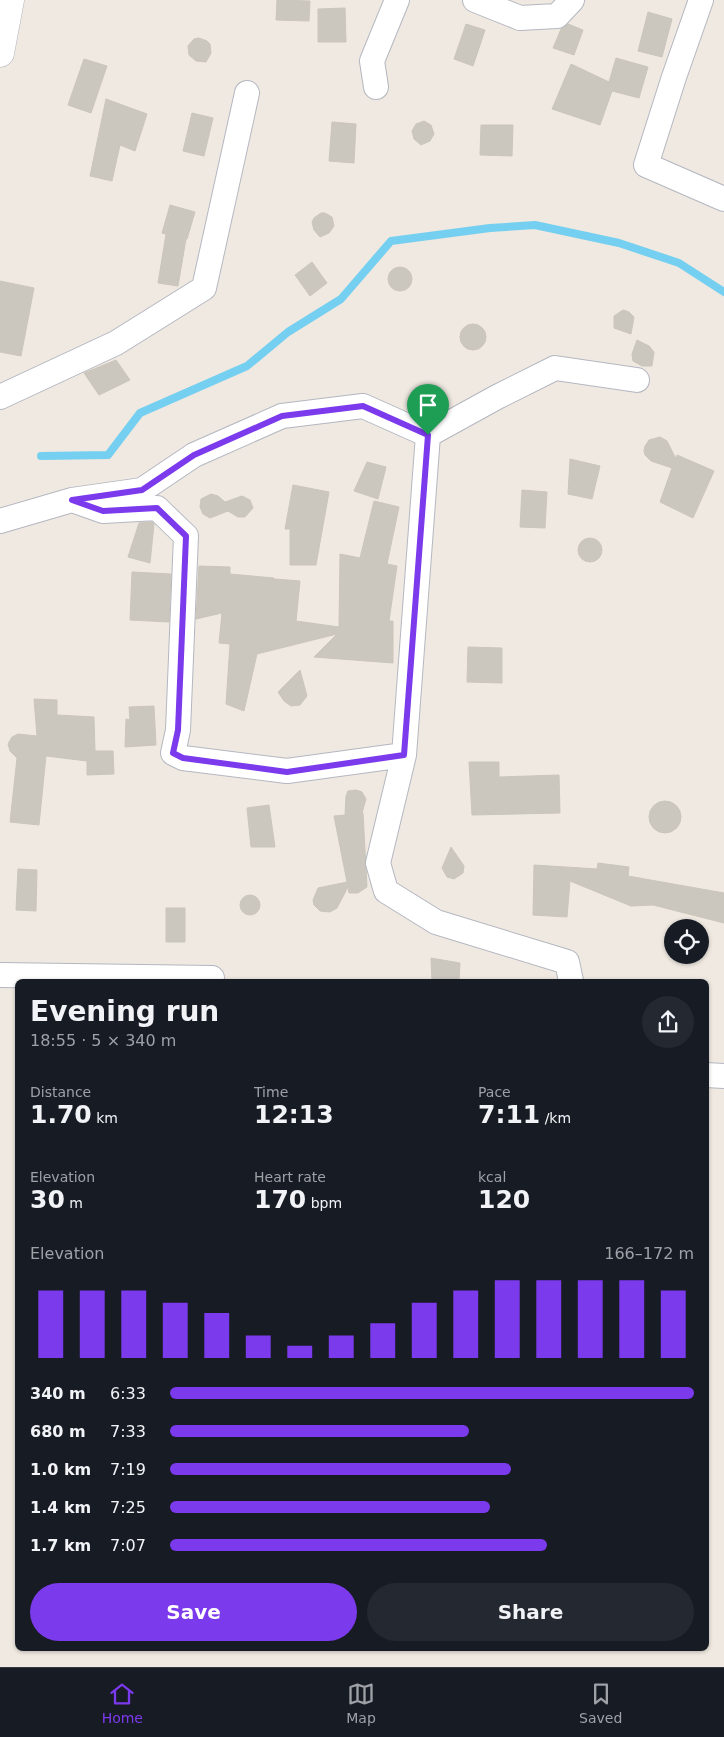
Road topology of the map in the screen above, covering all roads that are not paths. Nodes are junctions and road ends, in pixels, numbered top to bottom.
1 (10, 0) edge
2 (397, 0) edge
3 (475, 0) edge
4 (572, 0) edge
5 (701, 0) edge
6 (0, 53) edge
7 (376, 87) dead end
8 (247, 93) dead end
9 (724, 199) edge
10 (638, 380) dead end
11 (0, 397) edge
12 (428, 435) junction
13 (72, 500) junction
14 (0, 521) edge
15 (404, 755) junction
16 (0, 975) edge
17 (212, 978) dead end
18 (571, 979) edge
19 (709, 1074) edge
20 (724, 1076) edge

1 - 6 main road
2 - 7 street
3 - 4 street
5 - 9 street
8 - 11 street
10 - 12 street
12 - 13 street
12 - 15 street
13 - 14 street
13 - 15 street
15 - 18 street
16 - 17 street
19 - 20 street

